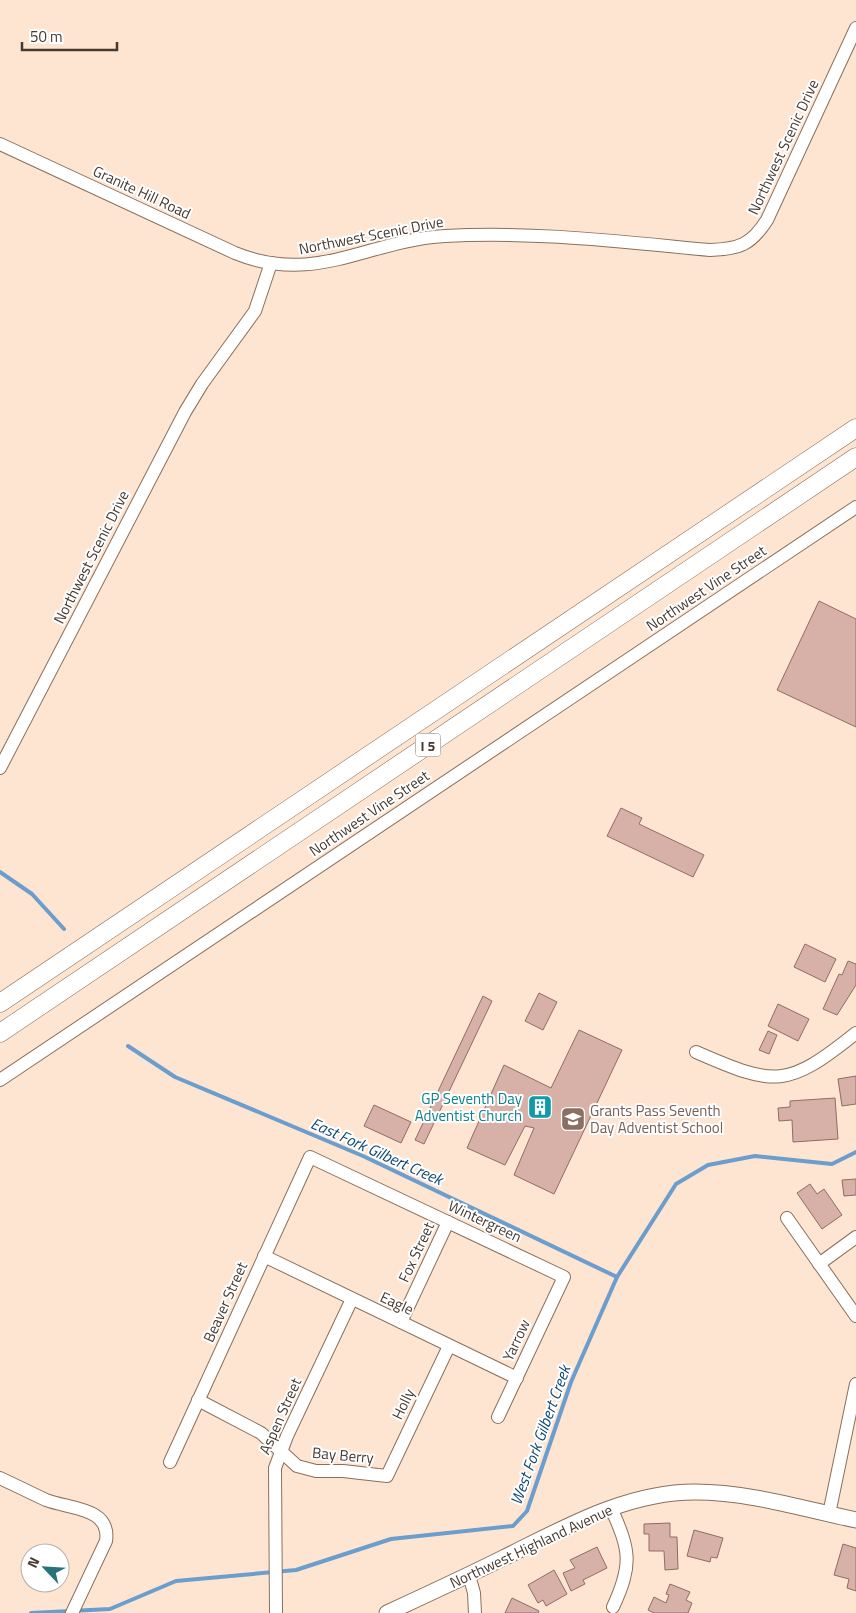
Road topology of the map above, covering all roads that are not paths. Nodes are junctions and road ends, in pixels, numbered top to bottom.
1 (856, 28) edge
2 (0, 144) edge
3 (271, 264) junction
4 (856, 428) edge
5 (856, 457) edge
6 (856, 507) edge
7 (0, 768) edge
8 (0, 1003) edge
9 (0, 1033) edge
10 (856, 1033) edge
11 (696, 1052) dead end
12 (0, 1080) edge
13 (310, 1157) joint
14 (787, 1218) dead end
15 (448, 1222) junction
16 (856, 1237) edge
17 (264, 1256) junction
18 (819, 1264) junction
19 (564, 1277) joint
20 (352, 1300) junction
21 (856, 1316) edge
22 (401, 1322) junction
23 (449, 1346) junction
24 (517, 1378) junction
25 (856, 1384) edge
26 (198, 1400) junction
27 (498, 1417) dead end
28 (281, 1452) junction
29 (170, 1462) dead end
30 (387, 1476) joint
31 (0, 1478) edge
32 (611, 1508) junction
33 (828, 1514) junction
34 (856, 1520) edge
35 (469, 1575) junction
36 (614, 1607) dead end
37 (72, 1613) edge
38 (276, 1613) edge
39 (387, 1613) edge
40 (475, 1613) edge

1 - 3 street, Northwest Scenic Drive
2 - 3 street, Granite Hill Road
3 - 7 street, Northwest Scenic Drive
4 - 8 highway, I 5
5 - 9 highway, I 5
6 - 12 street, Northwest Vine Street
10 - 11 street
13 - 15 street, Wintergreen
13 - 17 street, Beaver Street
14 - 18 street
15 - 19 street, Wintergreen
15 - 22 street, Fox Street
16 - 18 street
17 - 20 street, Eagle
17 - 26 street, Beaver Street
18 - 21 street
19 - 24 street, Yarrow
20 - 22 street, Eagle
20 - 28 street, Aspen Street
22 - 23 street, Eagle
23 - 24 street, Eagle
23 - 30 street, Holly
24 - 27 street, Yarrow
25 - 33 street
26 - 28 street, Bay Berry
26 - 29 street, Beaver Street
28 - 30 street, Bay Berry
28 - 38 street, Aspen Street
31 - 37 street
32 - 33 main road, Northwest Highland Avenue
32 - 35 main road, Northwest Highland Avenue
32 - 36 street
33 - 34 main road, Northwest Highland Avenue
35 - 39 main road, Northwest Highland Avenue
35 - 40 street

